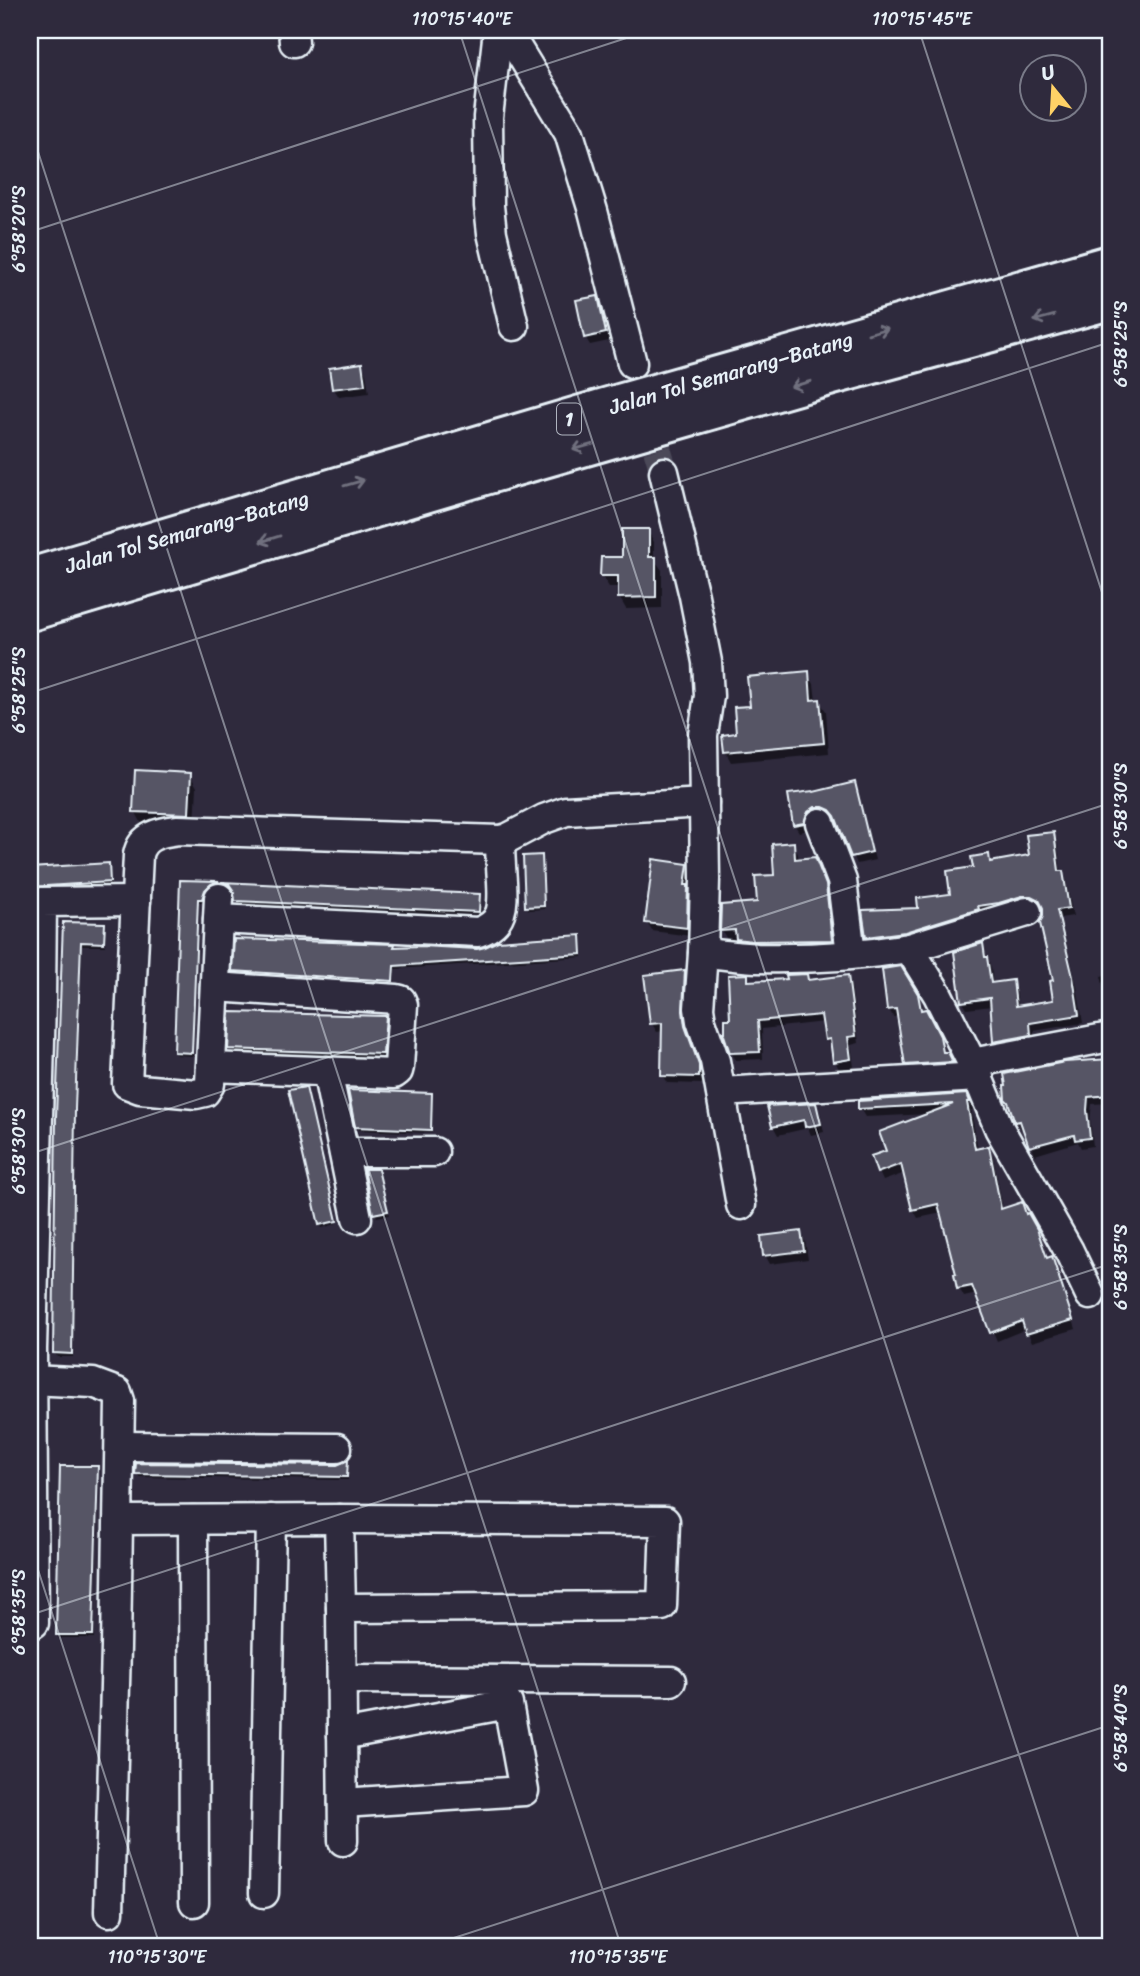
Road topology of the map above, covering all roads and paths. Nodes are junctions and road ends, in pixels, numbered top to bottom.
1 (498, 30) edge
2 (506, 30) edge
3 (1110, 265) edge
4 (1110, 300) edge
5 (514, 326) dead end
6 (632, 363) dead end
7 (664, 472) tunnel mouth
8 (30, 578) edge
9 (30, 611) edge
10 (704, 803) junction
11 (820, 823) dead end
12 (500, 840) junction
13 (136, 901) junction
14 (36, 903) edge
15 (1027, 912) dead end
16 (36, 929) edge
17 (909, 948) junction
18 (703, 953) junction
19 (851, 954) junction
20 (215, 987) junction
21 (36, 1000) edge
22 (1110, 1037) edge
23 (211, 1067) junction
24 (976, 1070) junction
25 (327, 1071) junction
26 (35, 1078) edge
27 (721, 1092) junction
28 (34, 1147) edge
29 (344, 1152) junction
30 (434, 1152) dead end
31 (741, 1205) dead end
32 (357, 1218) dead end
33 (33, 1223) edge
34 (1090, 1295) dead end
35 (32, 1298) edge
36 (31, 1380) edge
37 (120, 1446) junction
38 (337, 1448) dead end
39 (32, 1473) edge
40 (340, 1518) junction
41 (271, 1519) junction
42 (119, 1520) junction
43 (192, 1520) junction
44 (341, 1608) junction
45 (30, 1623) edge
46 (342, 1679) junction
47 (671, 1681) dead end
48 (506, 1692) junction
49 (342, 1735) junction
50 (343, 1803) junction
51 (343, 1841) dead end
52 (264, 1893) dead end
53 (194, 1902) dead end
54 (108, 1912) dead end

1 - 5 street
2 - 6 street
8 -> 3 highway, Jalan Tol Semarang–Batang / 1
4 -> 9 highway, Jalan Tol Semarang–Batang / 1
7 - 10 street
10 - 12 street
10 - 18 street
11 - 19 street
12 - 13 street
12 - 20 street
13 - 14 street
13 - 23 street
14 - 16 street
15 - 17 street
16 - 21 street
17 - 19 street
17 - 24 street
18 - 19 street
18 - 27 street
20 - 23 street
20 - 25 street
21 - 26 street
22 - 24 street
23 - 25 street
24 - 27 street
24 - 34 street
25 - 29 street
26 - 28 street
27 - 31 street
28 - 33 street
29 - 30 street
29 - 32 street
33 - 35 street
35 - 36 street
36 - 37 street
36 - 39 street
37 - 38 street
37 - 42 street
39 - 45 street
40 - 41 street
40 - 44 street
40 - 44 street
41 - 43 street
41 - 52 street
42 - 43 street
42 - 54 street
43 - 53 street
44 - 46 street
46 - 48 street
46 - 49 street
47 - 48 street
48 - 49 street
48 - 50 street
49 - 50 street
50 - 51 street

